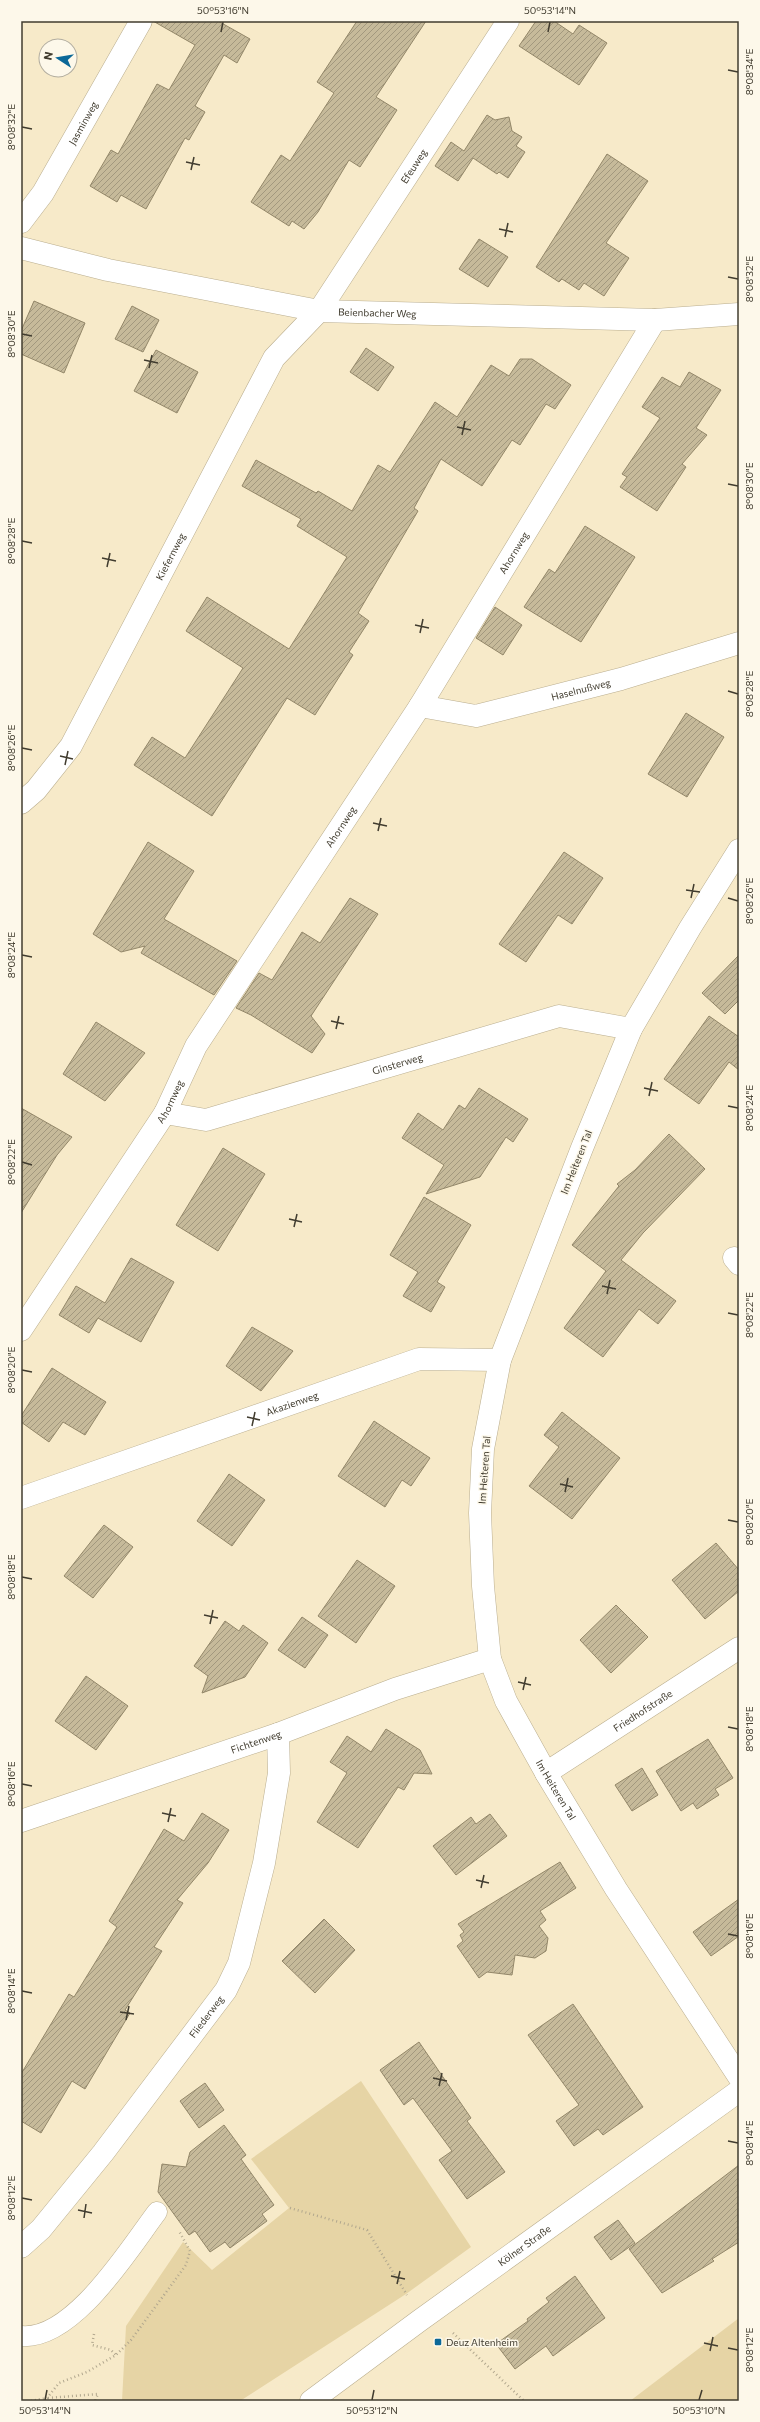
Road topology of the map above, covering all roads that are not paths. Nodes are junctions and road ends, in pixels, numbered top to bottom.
1 (141, 21) edge
2 (508, 21) edge
3 (21, 222) edge
4 (21, 248) edge
5 (319, 310) junction
6 (739, 314) edge
7 (655, 320) junction
8 (739, 643) edge
9 (420, 706) junction
10 (21, 803) edge
11 (739, 850) edge
12 (631, 1029) junction
13 (165, 1113) junction
14 (21, 1330) edge
15 (500, 1360) junction
16 (21, 1498) edge
17 (739, 1648) edge
18 (490, 1659) junction
19 (278, 1734) junction
20 (546, 1774) junction
21 (21, 1821) edge
22 (739, 2077) edge
23 (739, 2092) edge
24 (157, 2212) road end
25 (21, 2247) edge
26 (21, 2336) edge
27 (311, 2401) edge

1 - 3 street, Jasminweg
2 - 5 street, Efeuweg
4 - 5 street, Beienbacher Weg
5 - 7 street, Beienbacher Weg
5 - 10 street, Kiefernweg
6 - 7 street, Beienbacher Weg
7 - 9 street, Ahornweg
8 - 9 street, Haselnußweg
9 - 13 street, Ahornweg
11 - 12 street, Im Heiteren Tal
12 - 13 street, Ginsterweg
12 - 15 street, Im Heiteren Tal
13 - 14 street, Ahornweg
15 - 16 street, Akazienweg
15 - 18 street, Im Heiteren Tal
17 - 20 street, Friedhofstraße
18 - 19 street, Fichtenweg
18 - 20 street, Im Heiteren Tal
19 - 21 street, Fichtenweg
19 - 25 street, Fliederweg
20 - 22 street, Im Heiteren Tal
23 - 27 street, Kölner Straße
24 - 26 lane

